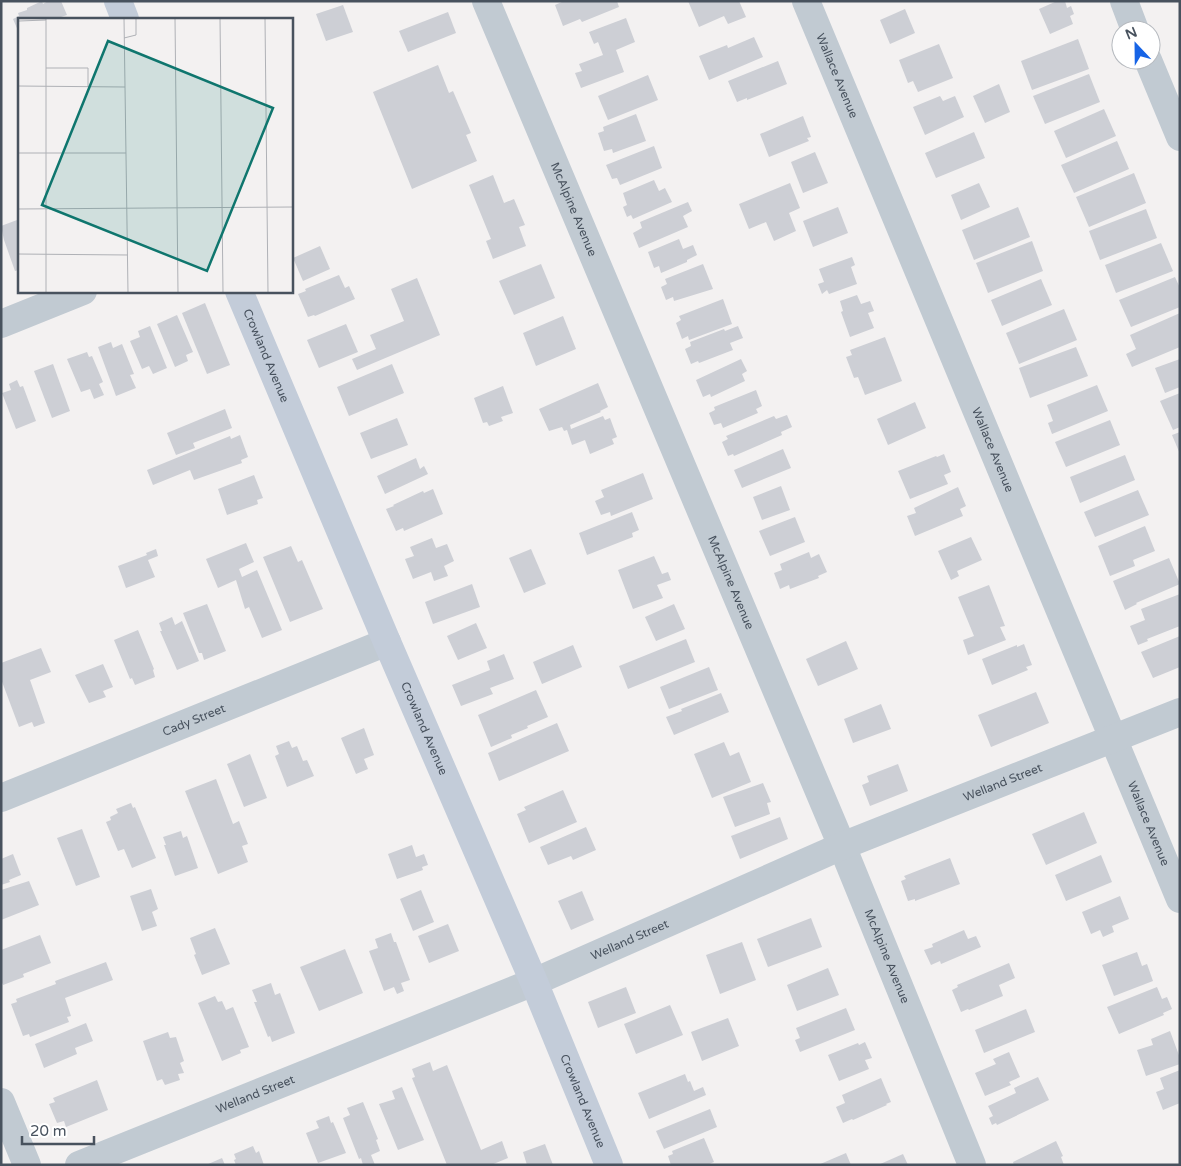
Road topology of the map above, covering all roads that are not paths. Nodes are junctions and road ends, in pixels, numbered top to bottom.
1 (118, 1) edge
2 (486, 1) edge
3 (806, 1) edge
4 (1124, 1) edge
5 (126, 18) edge
6 (1132, 20) edge
7 (1152, 70) edge
8 (1180, 137) edge
9 (81, 292) edge
10 (240, 292) edge
11 (1, 324) edge
12 (387, 642) junction
13 (1180, 712) edge
14 (1113, 739) junction
15 (1, 798) edge
16 (842, 846) junction
17 (1180, 899) edge
18 (534, 982) junction
19 (1, 1102) edge
20 (26, 1165) edge
21 (79, 1165) edge
22 (609, 1165) edge
23 (972, 1165) edge

1 - 5 main road
2 - 16 street, McAlpine Avenue
3 - 14 street, Wallace Avenue
4 - 6 street
7 - 8 street
9 - 11 street
10 - 12 main road, Crowland Avenue
12 - 15 street, Cady Street
12 - 18 main road, Crowland Avenue
13 - 14 street, Welland Street
14 - 16 street, Welland Street
14 - 17 street, Wallace Avenue
16 - 18 street, Welland Street
16 - 23 street, McAlpine Avenue
18 - 21 street, Welland Street
18 - 22 main road, Crowland Avenue
19 - 20 street

